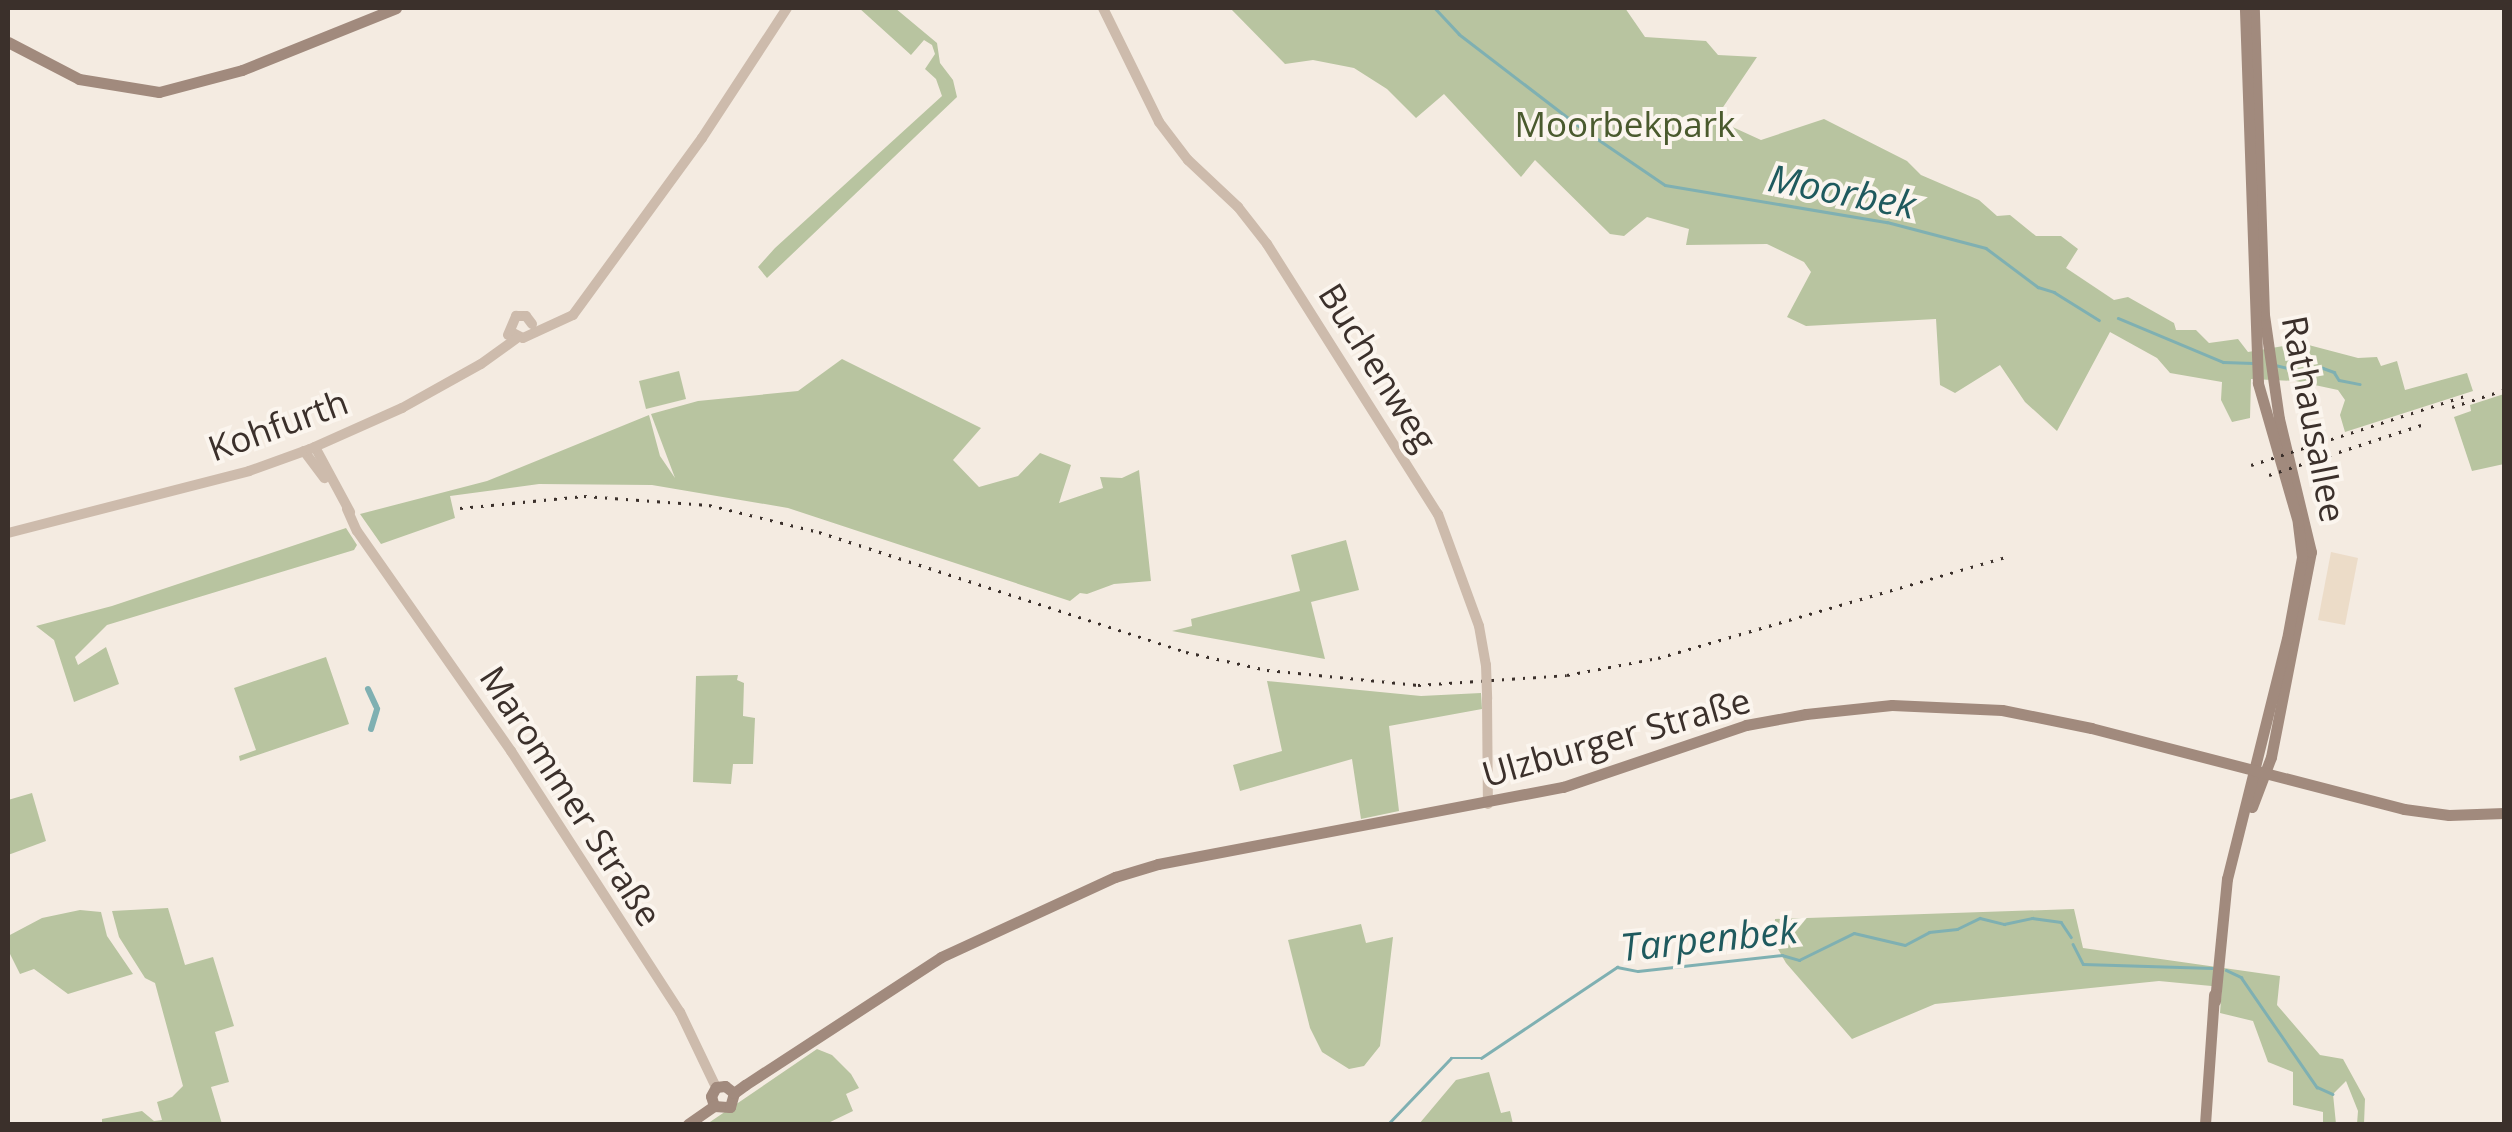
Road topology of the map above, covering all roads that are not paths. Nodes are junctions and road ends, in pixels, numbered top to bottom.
1 (396, 8) edge
2 (788, 8) edge
3 (1104, 8) edge
4 (2244, 8) edge
5 (2254, 8) edge
6 (8, 42) edge
7 (532, 327) junction
8 (514, 335) junction
9 (2262, 349) junction
10 (309, 449) junction
11 (8, 532) edge
12 (2259, 775) junction
13 (1488, 804) junction
14 (2504, 812) edge
15 (716, 1087) junction
16 (734, 1093) junction
17 (714, 1106) junction
18 (688, 1124) edge
19 (2206, 1124) edge

1 - 6 main road
2 - 7 street
3 - 13 street, Buchenweg, bridge
4 - 9 main road, Rathausallee
5 - 9 main road, Rathausallee
7 - 8 street
7 - 8 street
8 - 10 street, Kohfurth
9 - 12 main road, Rathausallee
10 - 11 street, Kohfurth
10 - 15 street, Marommer Straße
12 - 13 main road, Ulzburger Straße
12 - 14 main road, Ulzburger Straße
12 - 19 main road, Rathausallee
13 - 16 main road, Ulzburger Straße
15 - 16 main road
15 - 17 main road
16 - 17 main road, Ulzburger Straße
17 - 18 main road, Ulzburger Straße

